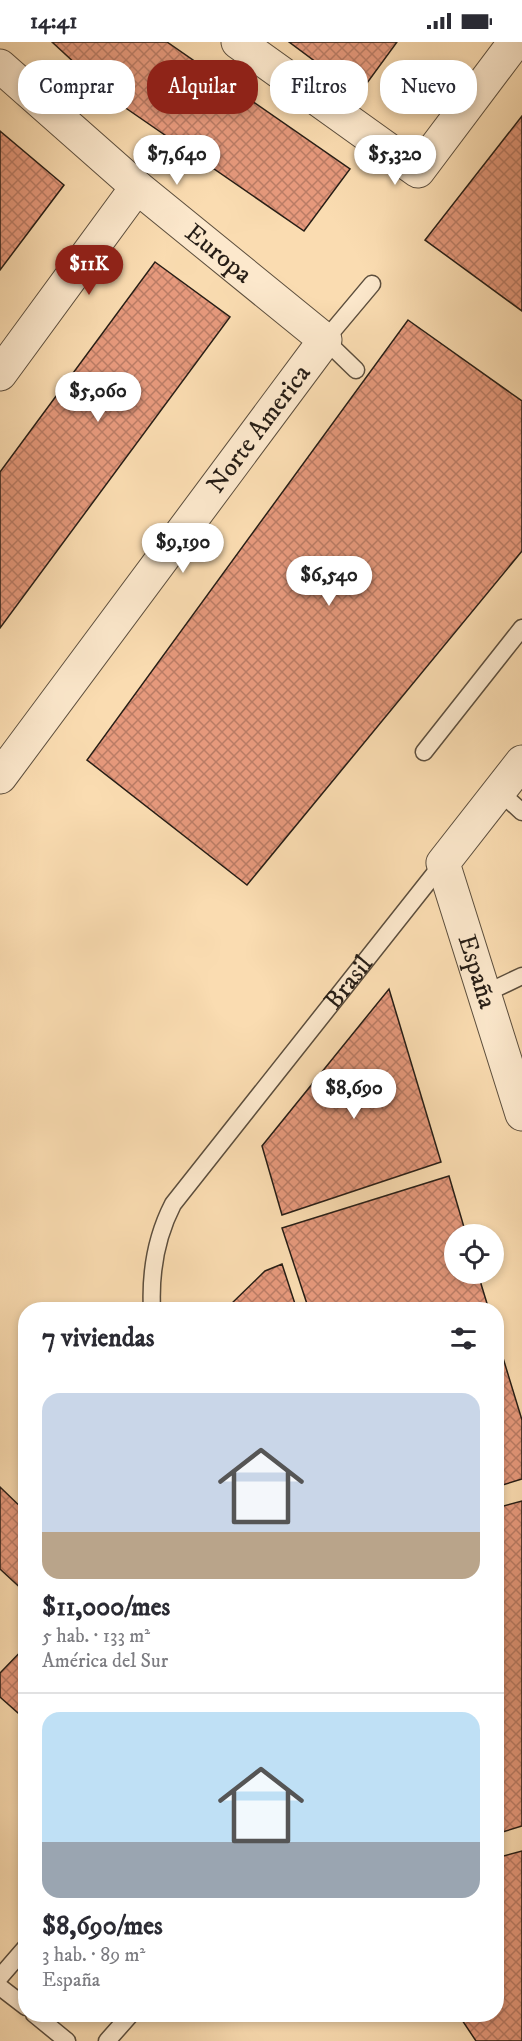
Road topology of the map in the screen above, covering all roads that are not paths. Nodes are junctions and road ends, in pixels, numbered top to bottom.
1 (238, 42) edge
2 (515, 42) edge
3 (0, 66) edge
4 (137, 187) junction
5 (372, 284) dead end
6 (325, 340) junction
7 (356, 370) dead end
8 (0, 374) edge
9 (522, 628) edge
10 (424, 752) dead end
11 (522, 762) edge
12 (0, 777) edge
13 (510, 802) edge
14 (443, 863) junction
15 (522, 976) edge
16 (484, 994) junction
17 (522, 1114) edge
18 (152, 1302) edge
19 (18, 1956) edge
20 (0, 1977) edge
21 (0, 1987) edge
22 (18, 2001) edge
23 (44, 2022) edge
24 (124, 2022) edge
25 (67, 2041) edge
26 (107, 2041) edge

1 - 2 street
3 - 4 street, Europa
4 - 6 street, Europa
4 - 8 street
5 - 6 lane
6 - 7 lane, Europa
6 - 12 street, Norte America
9 - 10 lane
11 - 13 street, Brasil
13 - 14 street, Brasil
14 - 16 street, España
14 - 18 lane, Brasil
15 - 16 lane
16 - 17 street, España
19 - 20 lane
21 - 22 lane
23 - 25 lane
24 - 26 lane

